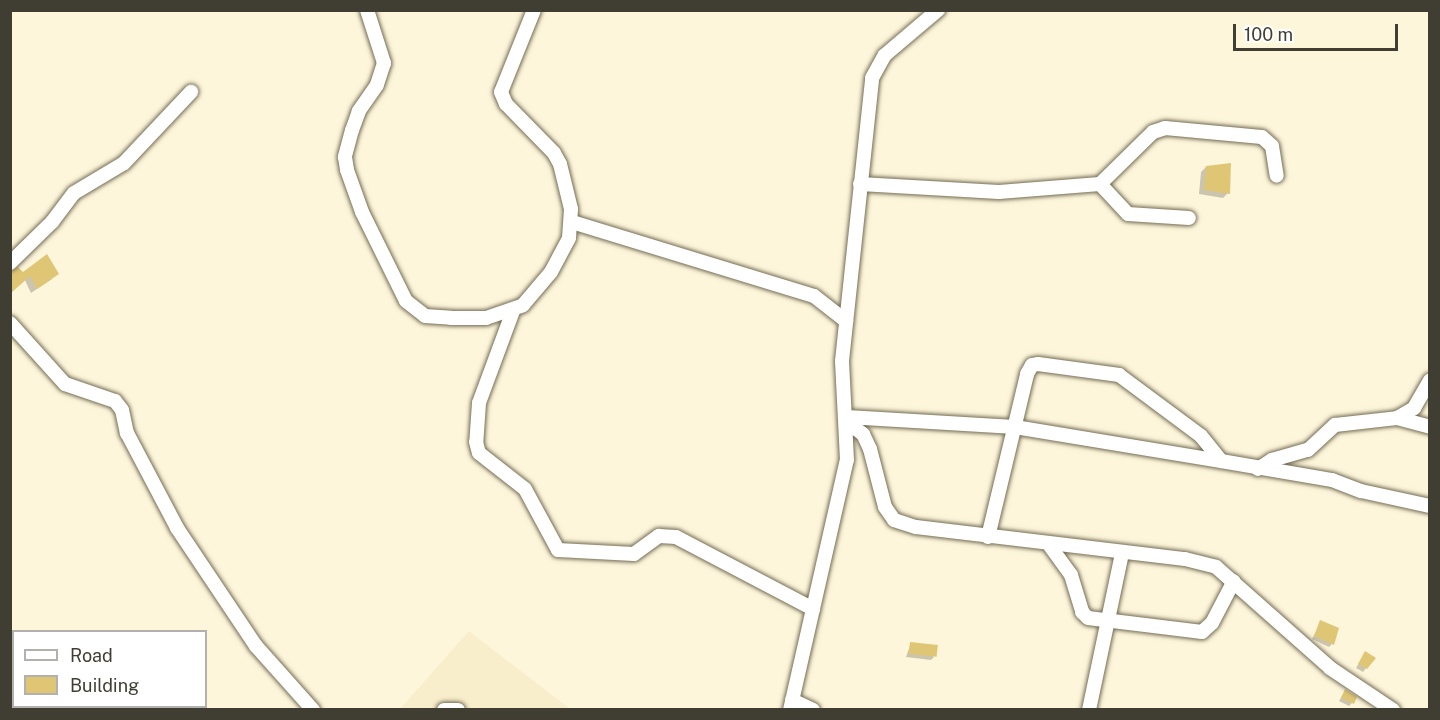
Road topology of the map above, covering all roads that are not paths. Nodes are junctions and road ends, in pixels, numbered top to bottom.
1 (367, 10) edge
2 (534, 10) edge
3 (938, 10) edge
4 (192, 92) dead end
5 (1277, 176) dead end
6 (860, 184) junction
7 (1100, 184) junction
8 (1189, 218) dead end
9 (572, 222) junction
10 (10, 262) edge
11 (513, 311) junction
12 (846, 321) junction
13 (10, 323) edge
14 (1430, 380) edge
15 (1397, 418) junction
16 (847, 419) junction
17 (1015, 427) junction
18 (1430, 427) edge
19 (1221, 461) junction
20 (1258, 469) junction
21 (1430, 506) edge
22 (988, 537) junction
23 (1050, 546) junction
24 (1122, 554) junction
25 (1234, 580) junction
26 (813, 609) junction
27 (1108, 620) junction
28 (791, 705) edge
29 (313, 710) edge
30 (444, 710) edge
31 (458, 710) edge
32 (813, 710) edge
33 (1089, 710) edge
34 (1393, 710) edge

1 - 11 street
2 - 9 street
3 - 6 street
4 - 10 street
5 - 7 street
6 - 7 street
6 - 12 street
7 - 8 street
9 - 11 street
9 - 12 street
11 - 26 street
12 - 16 street
13 - 29 street
14 - 15 street
15 - 18 street
15 - 20 street
16 - 17 street
16 - 22 street
16 - 26 street
17 - 19 street
17 - 19 street
17 - 22 street
19 - 20 street
20 - 21 street
22 - 23 street
23 - 24 street
23 - 27 street
24 - 25 street
24 - 27 street
25 - 27 street
25 - 34 street
26 - 28 street
27 - 33 street
28 - 32 street
30 - 31 street

